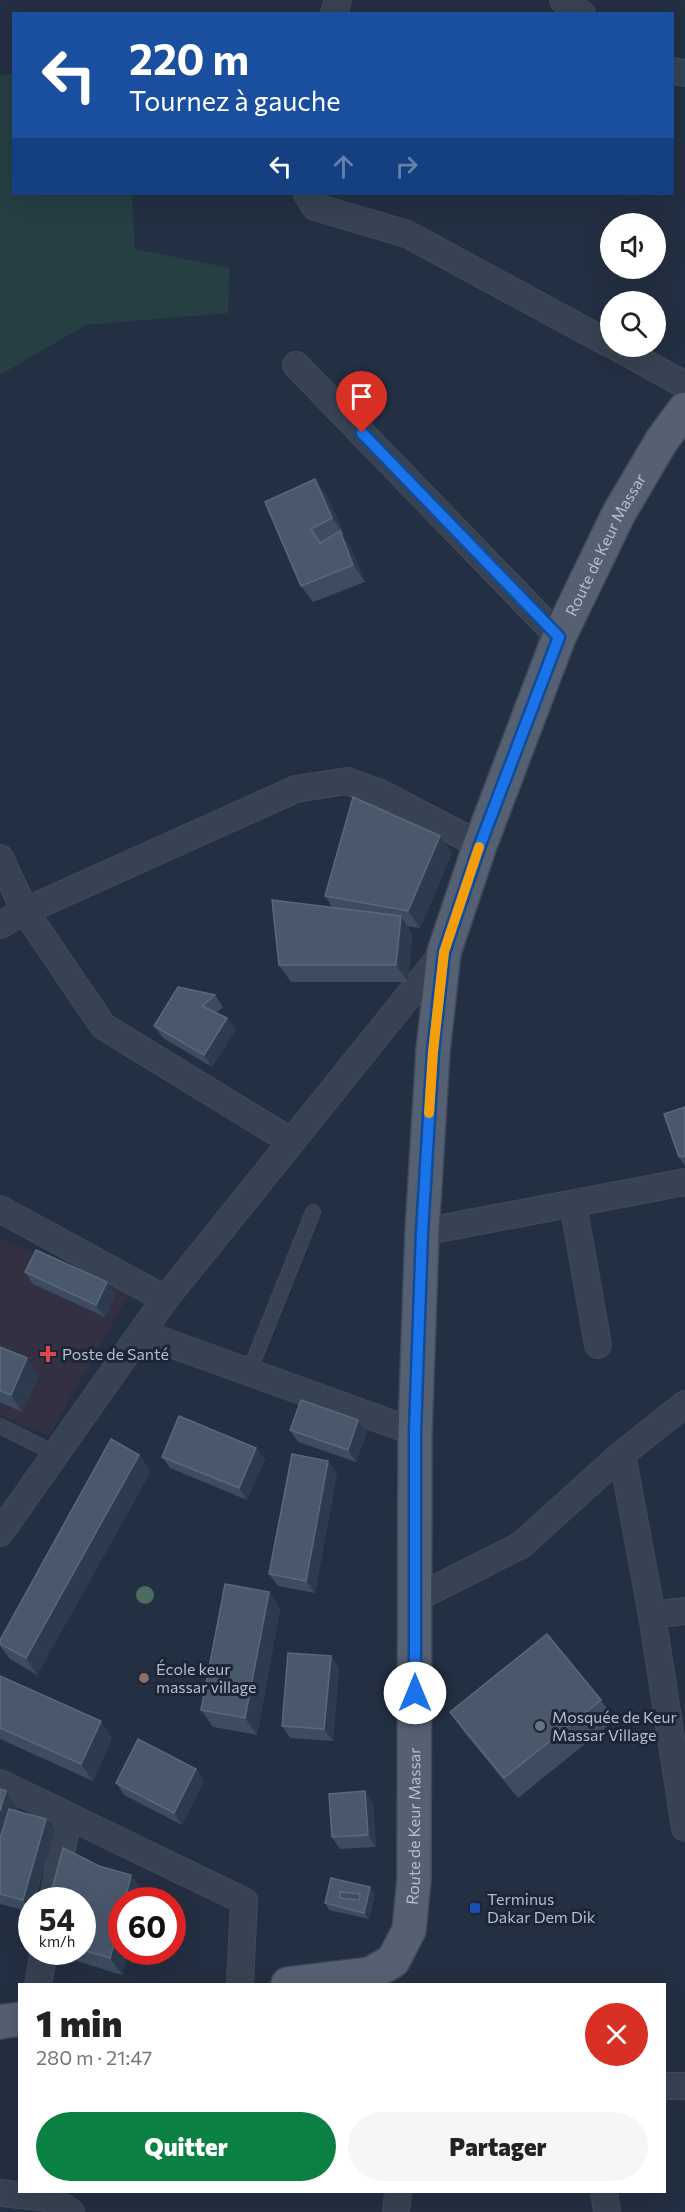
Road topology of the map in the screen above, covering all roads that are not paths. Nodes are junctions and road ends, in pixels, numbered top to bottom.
1 (563, 0) edge
2 (579, 12) edge
3 (308, 195) edge
4 (600, 339) edge
5 (635, 357) edge
6 (296, 365) dead end
7 (685, 384) edge
8 (685, 409) edge
9 (559, 637) junction
10 (480, 845) junction
11 (0, 858) edge
12 (25, 911) junction
13 (0, 925) edge
14 (444, 952) junction
15 (292, 1142) junction
16 (685, 1182) edge
17 (573, 1204) junction
18 (0, 1209) edge
19 (313, 1212) dead end
20 (422, 1232) junction
21 (165, 1299) junction
22 (141, 1333) junction
23 (598, 1345) dead end
24 (249, 1372) junction
25 (685, 1404) edge
26 (0, 1426) edge
27 (415, 1432) junction
28 (56, 1454) junction
29 (622, 1454) junction
30 (0, 1533) edge
31 (415, 1599) junction
32 (685, 1611) edge
33 (652, 1616) junction
34 (0, 1782) edge
35 (68, 1816) junction
36 (685, 1828) edge
37 (55, 1887) edge
38 (42, 1965) edge
39 (372, 1979) edge
40 (38, 1983) edge
41 (240, 1983) edge
42 (305, 1983) edge
43 (666, 2086) edge
44 (685, 2086) edge
45 (0, 2193) edge
46 (398, 2193) edge
47 (604, 2193) edge
48 (46, 2205) edge
49 (71, 2212) edge
50 (396, 2212) edge
51 (607, 2212) edge

1 - 2 street
3 - 4 street
5 - 7 street
6 - 9 street
8 - 9 main road, Route de Keur Massar
9 - 10 main road, Route de Keur Massar
10 - 12 street
10 - 14 main road, Route de Keur Massar
11 - 12 street
12 - 13 street
12 - 15 street
14 - 15 street
14 - 20 main road, Route de Keur Massar
15 - 21 street
16 - 17 street
17 - 20 street
17 - 23 street
18 - 21 street
19 - 24 lane
20 - 27 main road, Route de Keur Massar
21 - 22 street
22 - 24 street
22 - 28 street
24 - 27 street
25 - 29 street
26 - 28 lane
27 - 31 main road, Route de Keur Massar
28 - 30 street
29 - 31 street
29 - 33 street
31 - 39 main road, Route de Keur Massar
32 - 33 street
33 - 36 street
34 - 35 street
35 - 37 street
35 - 41 street
38 - 40 street
39 - 42 main road, Route de Keur Massar
43 - 44 street
45 - 48 street
46 - 50 street
47 - 51 street
48 - 49 street

